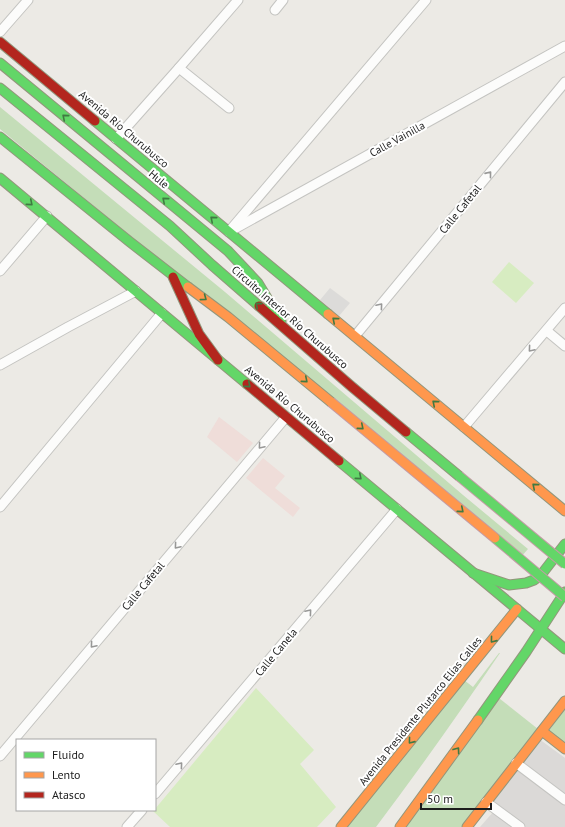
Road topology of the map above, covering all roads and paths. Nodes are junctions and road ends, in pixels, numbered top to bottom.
1 (28, 0) edge
2 (238, 0) edge
3 (283, 0) edge
4 (426, 0) edge
5 (275, 10) dead end
6 (0, 32) edge
7 (0, 42) edge
8 (565, 46) edge
9 (8, 48) junction
10 (0, 63) edge
11 (179, 68) junction
12 (17, 77) junction
13 (565, 82) edge
14 (0, 88) edge
15 (229, 108) dead end
16 (0, 137) edge
17 (116, 139) junction
18 (0, 178) edge
19 (47, 216) junction
20 (229, 232) junction
21 (0, 271) edge
22 (172, 275) junction
23 (136, 291) junction
24 (564, 310) edge
25 (162, 313) junction
26 (286, 330) junction
27 (547, 330) junction
28 (355, 336) junction
29 (565, 346) edge
30 (218, 360) junction
31 (0, 365) edge
32 (286, 417) junction
33 (464, 427) junction
34 (0, 507) edge
35 (397, 509) junction
36 (565, 511) edge
37 (565, 544) edge
38 (565, 564) edge
39 (473, 573) junction
40 (565, 592) edge
41 (565, 597) edge
42 (517, 609) junction
43 (542, 629) junction
44 (565, 649) edge
45 (565, 701) edge
46 (542, 731) junction
47 (565, 749) edge
48 (0, 756) edge
49 (516, 763) junction
50 (156, 793) edge
51 (565, 800) edge
52 (486, 802) junction
53 (141, 811) edge
54 (127, 827) edge
55 (341, 827) edge
56 (400, 827) edge
57 (467, 827) edge
58 (520, 827) edge

1 - 6 street
2 - 11 street
3 - 5 street
4 - 20 street
7 - 9 main road, Avenida Río Churubusco
8 - 20 street, Calle Vainilla
9 - 12 main road
9 - 17 main road, Avenida Río Churubusco
10 - 12 main road, Hule
11 - 15 street
11 - 17 street
26 -> 12 main road, Hule
28 -> 13 street, Calle Cafetal
26 -> 14 main road, Circuito Interior Río Churubusco
16 - 22 main road
20 -> 17 main road, Avenida Río Churubusco
18 -> 19 main road, Avenida Río Churubusco
19 - 21 street
19 - 23 main road, Avenida Río Churubusco
28 -> 20 main road, Avenida Río Churubusco
22 - 30 main road
22 -> 41 main road, bridge
23 - 25 main road, Avenida Río Churubusco
23 - 31 street
24 - 27 street
25 - 30 main road, Avenida Río Churubusco
25 - 34 street
26 - 38 main road, Circuito Interior Río Churubusco, bridge
27 - 29 street
27 -> 33 street
33 -> 28 main road, Avenida Río Churubusco
30 -> 32 main road, Avenida Río Churubusco
32 -> 35 main road, Avenida Río Churubusco
32 -> 48 street, Calle Cafetal
36 -> 33 main road, Avenida Río Churubusco
35 - 39 main road, Avenida Río Churubusco
50 -> 35 street, Calle Canela
37 - 39 main road
39 - 42 main road, Avenida Río Churubusco
40 - 43 main road
42 - 43 main road, Avenida Río Churubusco
42 -> 55 main road, Avenida Presidente Plutarco Elías Calles
43 - 44 main road, Avenida Río Churubusco
56 -> 43 main road
45 - 46 main road
46 - 47 main road
46 - 49 main road
49 - 51 street
49 - 52 main road
52 - 57 main road
52 - 58 street
53 - 54 street

